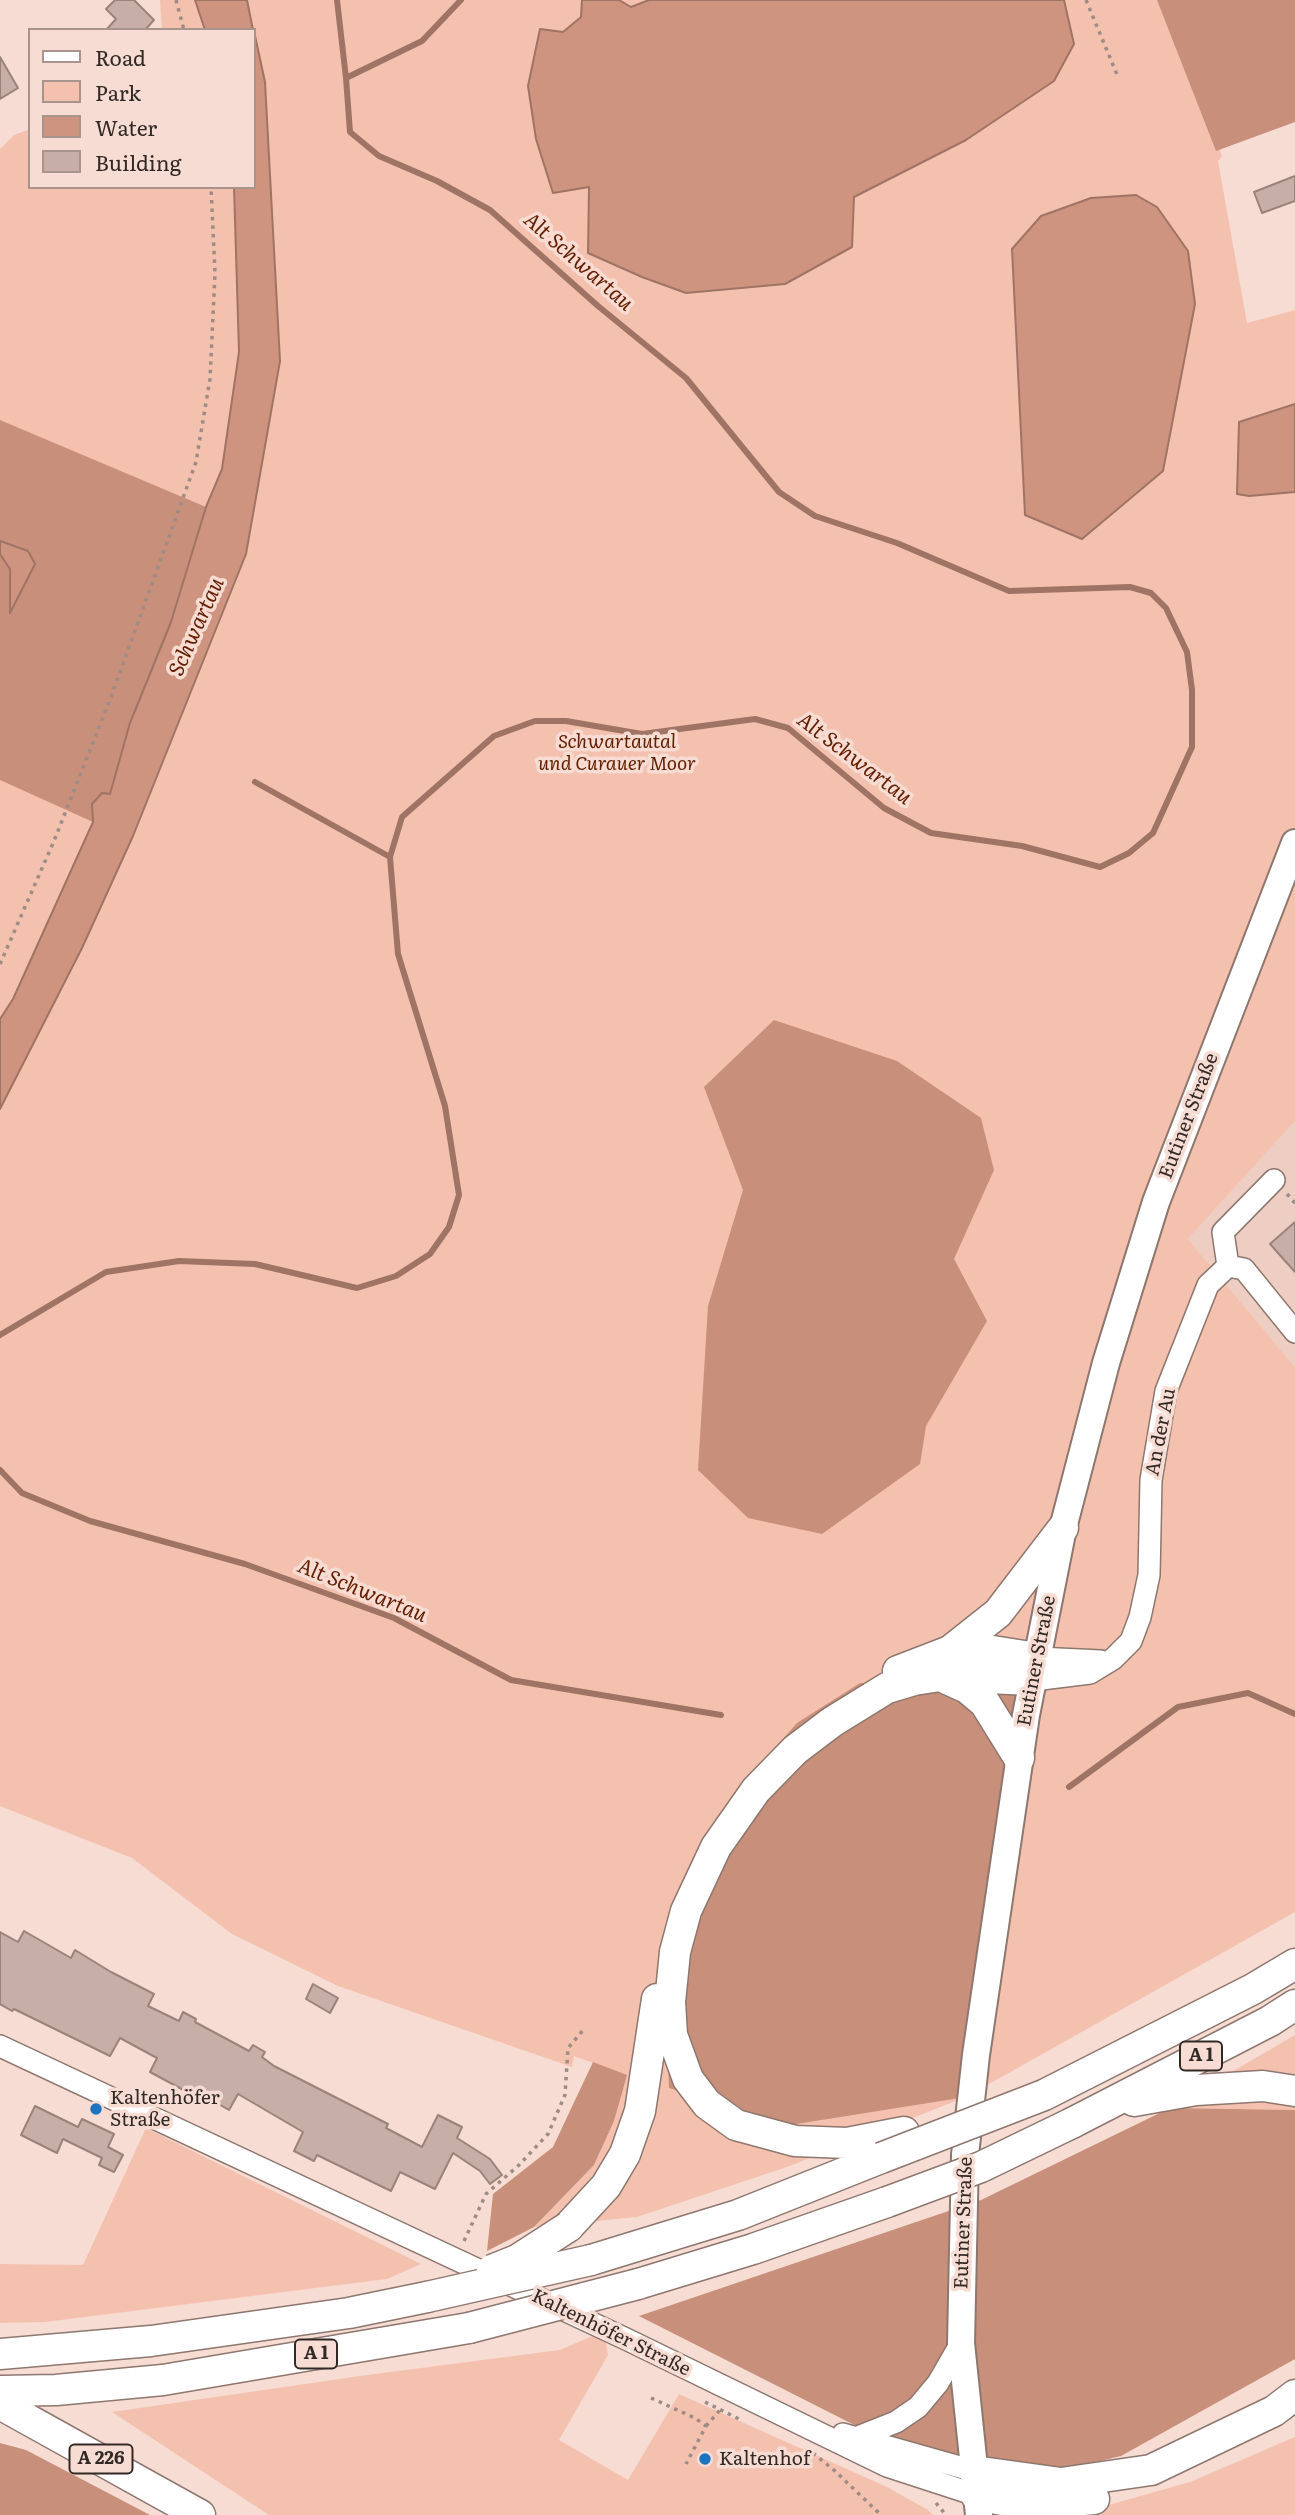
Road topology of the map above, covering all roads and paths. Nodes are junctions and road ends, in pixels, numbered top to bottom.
1 (176, 0) edge
2 (1086, 0) edge
3 (183, 28) edge
4 (1118, 77) dead end
5 (211, 189) edge
6 (1295, 843) edge
7 (0, 964) edge
8 (1274, 1180) dead end
9 (1228, 1266) junction
10 (1295, 1332) edge
11 (1063, 1528) junction
12 (945, 1664) junction
13 (1035, 1669) junction
14 (1019, 1758) junction
15 (1295, 1964) edge
16 (1295, 2005) edge
17 (584, 2029) dead end
18 (0, 2046) edge
19 (1040, 2088) junction
20 (1295, 2091) edge
21 (1106, 2106) junction
22 (456, 2259) junction
23 (427, 2297) junction
24 (961, 2343) junction
25 (0, 2354) edge
26 (0, 2391) edge
27 (1295, 2395) edge
28 (651, 2398) dead end
29 (0, 2404) edge
30 (720, 2410) dead end
31 (1295, 2416) edge
32 (706, 2426) junction
33 (803, 2426) junction
34 (858, 2437) junction
35 (805, 2448) dead end
36 (686, 2464) dead end
37 (977, 2494) edge
38 (1073, 2508) edge
39 (200, 2515) edge
40 (881, 2515) edge

1 - 3 path
2 - 4 path
5 - 7 path
6 - 11 main road, Eutiner Straße
8 - 9 street
9 - 10 street
9 - 13 street, An der Au
11 - 12 highway
11 - 13 main road, Eutiner Straße
12 - 13 highway
12 - 14 highway
12 - 19 highway
12 - 23 highway, bridge
13 - 14 main road, Eutiner Straße
14 - 24 main road, Eutiner Straße
15 - 19 highway, A 1
16 - 21 highway, A 1
17 - 22 path
18 - 22 street, Kaltenhöfer Straße
19 - 23 highway, A 1, bridge
20 - 21 highway
21 - 26 highway, A 1, bridge
22 - 33 street, Kaltenhöfer Straße
23 - 25 highway, A 1
24 - 34 street
24 - 37 main road, Eutiner Straße
27 - 37 highway
28 - 32 path
29 - 39 highway, A 226
30 - 32 path
31 - 38 highway
32 - 36 path
33 - 34 street, Kaltenhöfer Straße
33 - 37 street, Kaltenhöfer Straße
34 - 37 street, Kaltenhöfer Straße
35 - 40 path
37 - 38 highway

